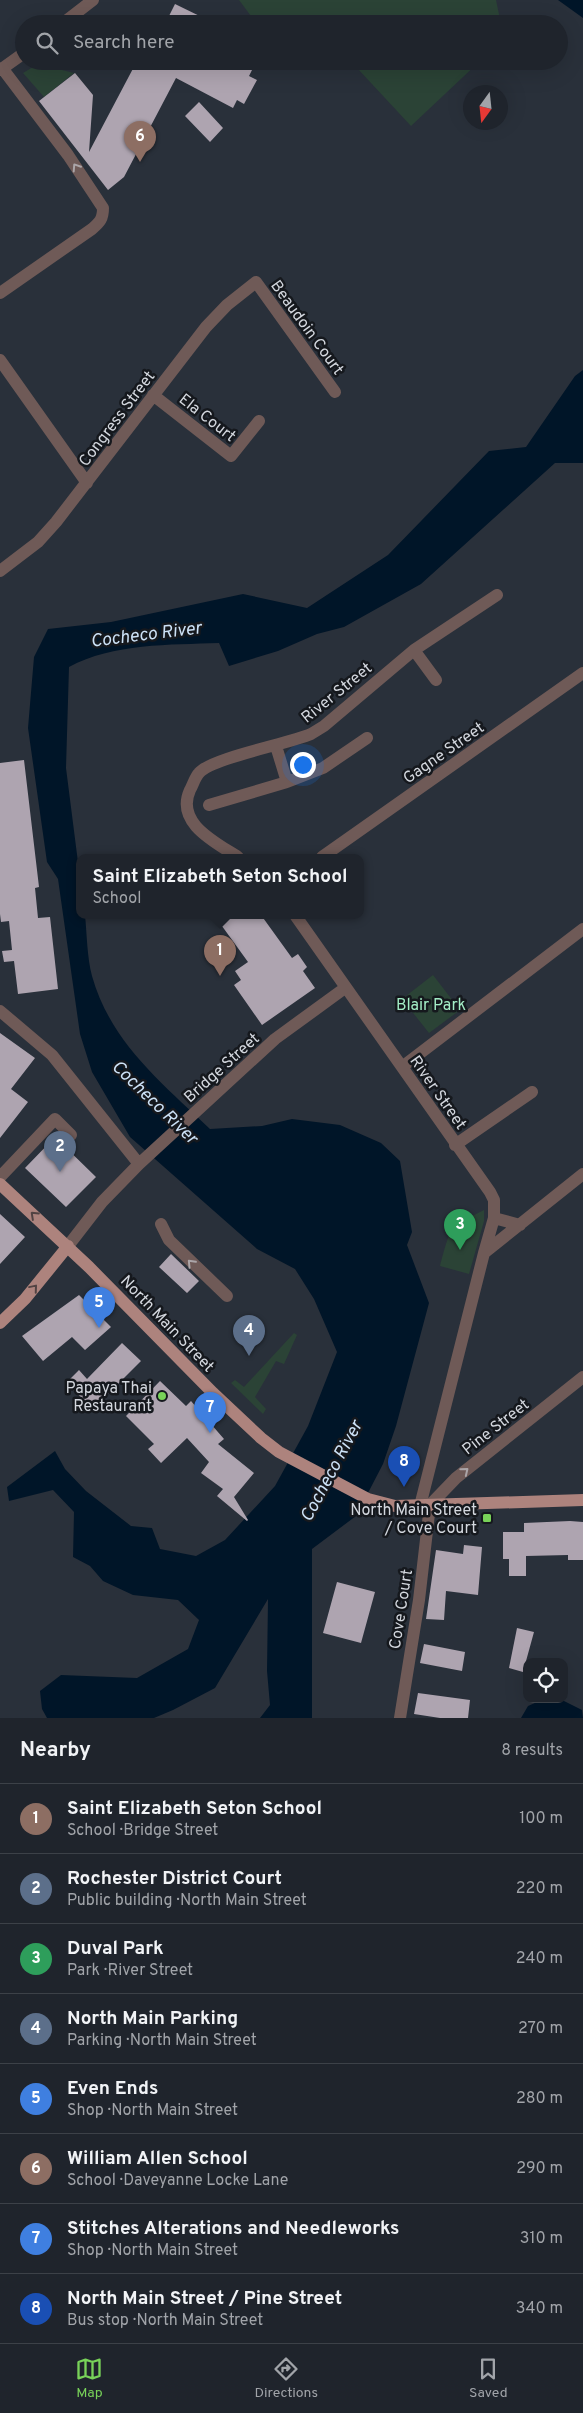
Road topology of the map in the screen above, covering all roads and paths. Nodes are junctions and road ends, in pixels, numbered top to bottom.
1 (93, 0) edge
2 (74, 15) edge
3 (15, 59) edge
4 (1, 69) edge
5 (256, 282) joint
6 (0, 293) edge
7 (0, 360) edge
8 (334, 392) dead end
9 (153, 395) junction
10 (259, 421) dead end
11 (86, 484) junction
12 (0, 570) edge
13 (497, 595) dead end
14 (414, 650) junction
15 (583, 673) edge
16 (436, 680) dead end
17 (367, 738) dead end
18 (276, 746) junction
19 (286, 782) junction
20 (209, 805) dead end
21 (233, 854) edge
22 (326, 854) edge
23 (298, 919) edge
24 (583, 930) edge
25 (345, 988) junction
26 (0, 1011) edge
27 (402, 1067) junction
28 (532, 1092) dead end
29 (71, 1135) dead end
30 (455, 1145) junction
31 (141, 1162) junction
32 (583, 1174) edge
33 (0, 1177) edge
34 (0, 1184) edge
35 (494, 1218) junction
36 (161, 1224) dead end
37 (520, 1225) junction
38 (68, 1246) junction
39 (484, 1253) junction
40 (226, 1296) dead end
41 (0, 1323) edge
42 (583, 1377) edge
43 (583, 1500) edge
44 (425, 1506) junction
45 (400, 1718) edge

1 - 2 street
3 - 4 street
6 -> 4 street
5 - 8 street, Beaudoin Court
5 - 9 street, Congress Street
7 - 11 street
9 - 10 street, Ela Court
9 - 11 street, Congress Street
11 - 12 street, Congress Street
13 - 14 street, River Street
14 - 16 street
14 - 18 street, River Street
15 - 22 street, Gagne Street
17 - 19 street
18 - 19 street
18 - 21 street, River Street
19 - 20 street
23 - 25 street, River Street
24 - 27 street
25 - 27 street, River Street
25 - 31 street, Bridge Street
26 - 31 street
27 - 30 street, River Street
28 - 30 street
29 - 33 street
30 - 35 street, River Street
31 - 38 street, Bridge Street
32 - 37 street
38 -> 34 main road, North Main Street
35 - 37 street
35 - 39 street, River Street
40 -> 36 street
37 - 39 street
41 -> 38 main road
38 - 44 main road, North Main Street
39 - 44 street, River Street
44 -> 42 street, Pine Street
43 - 44 main road, North Main Street
44 - 45 street, Cove Court

